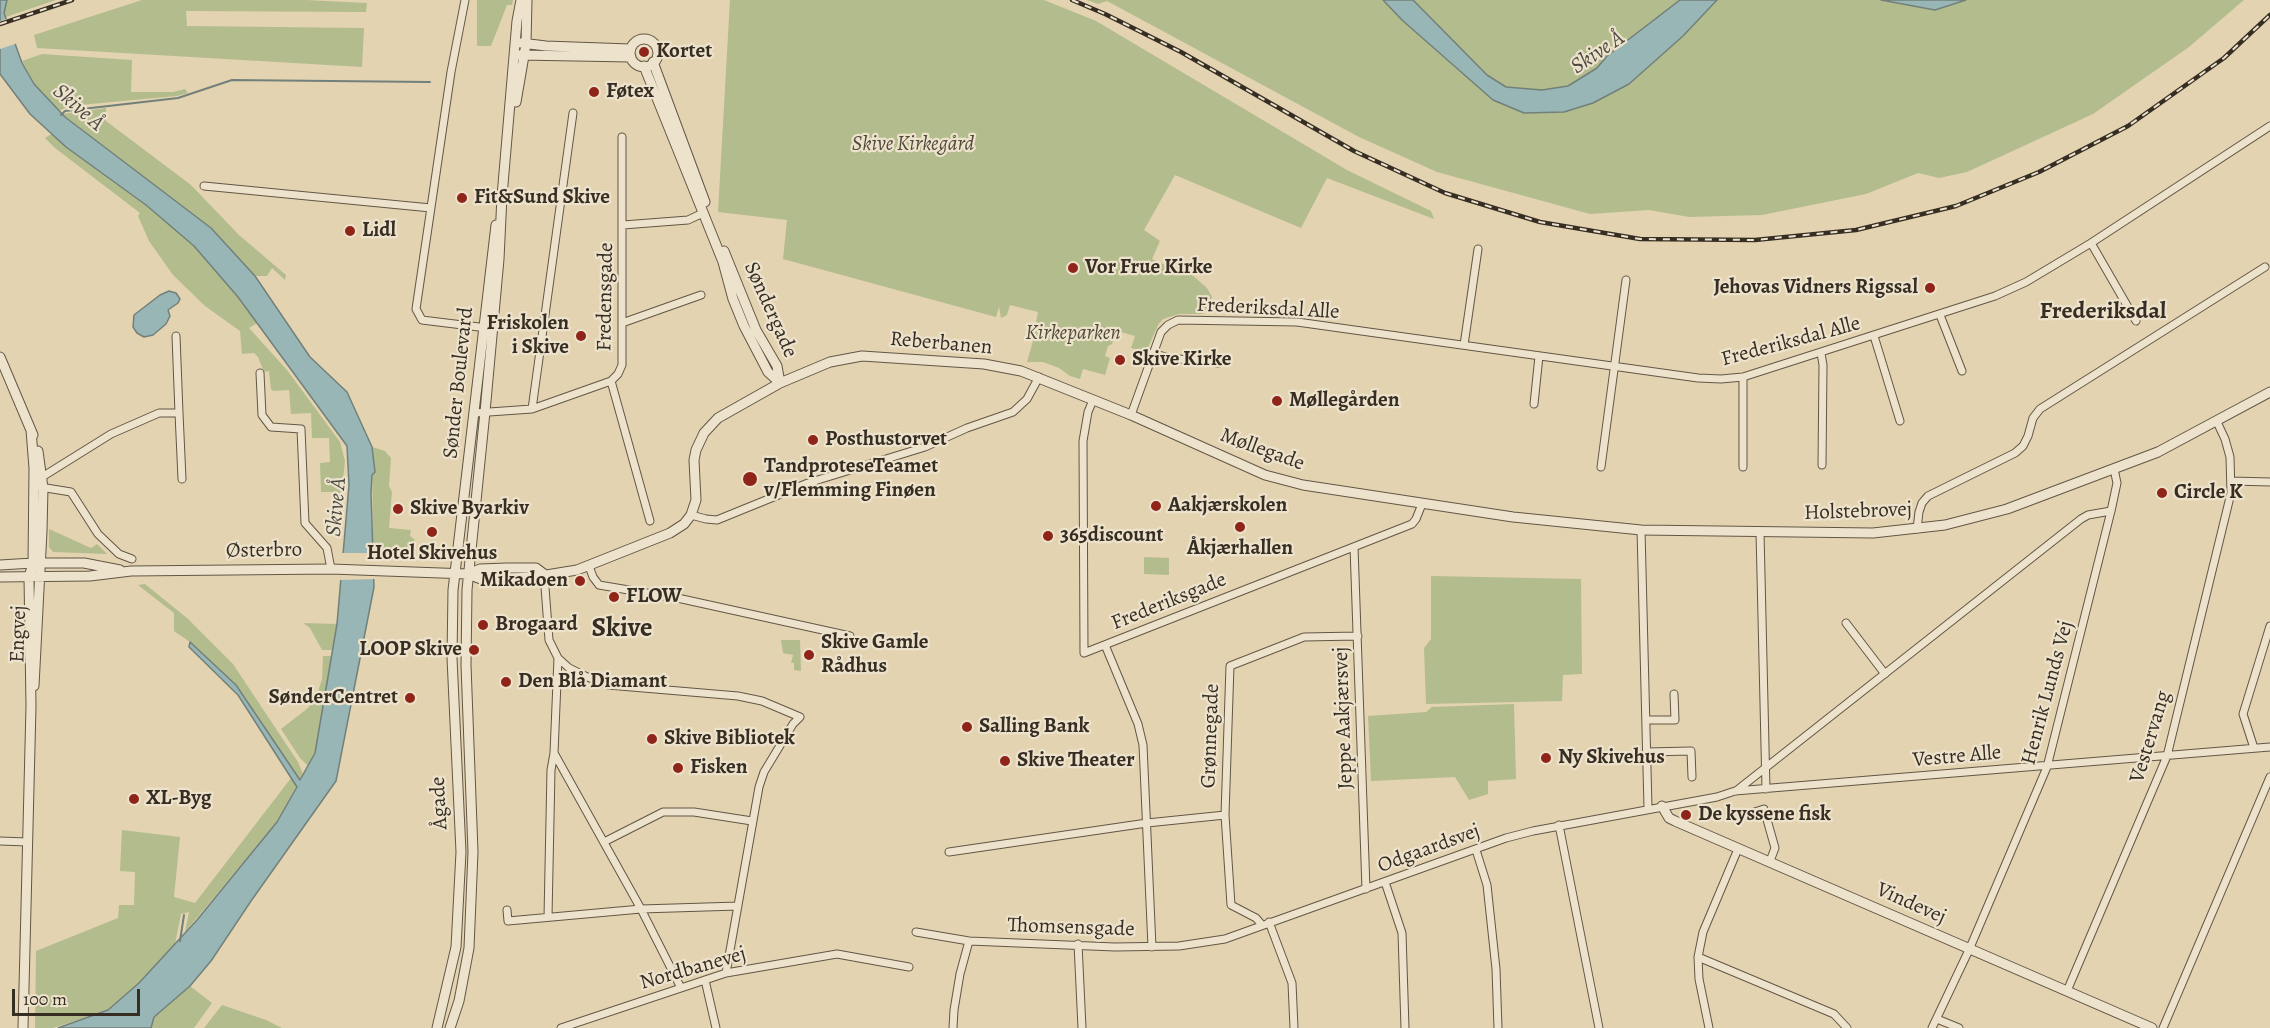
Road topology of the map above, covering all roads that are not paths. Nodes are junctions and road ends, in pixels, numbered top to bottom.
1 (465, 0) edge
2 (521, 0) edge
3 (527, 0) edge
4 (515, 42) junction
5 (526, 44) junction
6 (630, 53) junction
7 (519, 55) junction
8 (653, 62) junction
9 (644, 66) junction
10 (573, 113) dead end
11 (2270, 126) edge
12 (622, 137) dead end
13 (204, 186) dead end
14 (431, 208) junction
15 (703, 213) junction
16 (623, 225) junction
17 (2091, 243) junction
18 (1478, 249) dead end
19 (2265, 267) dead end
20 (1626, 280) dead end
21 (701, 295) dead end
22 (1940, 315) junction
23 (2136, 321) dead end
24 (622, 323) junction
25 (488, 328) junction
26 (176, 336) dead end
27 (1874, 336) junction
28 (1464, 345) junction
29 (1152, 353) junction
30 (1821, 353) junction
31 (1539, 356) junction
32 (0, 357) edge
33 (1219, 363) dead end
34 (1613, 365) junction
35 (1962, 371) dead end
36 (260, 373) dead end
37 (1039, 377) junction
38 (1743, 377) junction
39 (611, 381) junction
40 (780, 383) junction
41 (2270, 392) edge
42 (1093, 400) junction
43 (1534, 404) dead end
44 (532, 409) junction
45 (485, 412) junction
46 (178, 413) junction
47 (475, 413) junction
48 (1131, 415) junction
49 (1900, 421) dead end
50 (2217, 422) junction
51 (31, 430) junction
52 (1822, 465) dead end
53 (1601, 466) dead end
54 (1743, 466) dead end
55 (2114, 470) junction
56 (42, 477) junction
57 (182, 479) dead end
58 (2232, 481) junction
59 (2270, 482) edge
60 (38, 487) junction
61 (1422, 504) junction
62 (2111, 511) junction
63 (691, 515) junction
64 (650, 521) dead end
65 (1917, 529) junction
66 (1641, 530) junction
67 (1760, 532) junction
68 (1354, 547) junction
69 (132, 559) dead end
70 (37, 562) junction
71 (0, 565) edge
72 (589, 566) junction
73 (331, 569) junction
74 (131, 572) junction
75 (455, 574) junction
76 (468, 574) junction
77 (544, 574) junction
78 (0, 577) edge
79 (29, 577) junction
80 (40, 577) junction
81 (1846, 623) dead end
82 (2270, 626) edge
83 (850, 636) dead end
84 (1358, 636) junction
85 (1105, 645) junction
86 (558, 658) junction
87 (1885, 674) junction
88 (1674, 694) dead end
89 (31, 706) junction
90 (1646, 720) junction
91 (2270, 747) edge
92 (2254, 748) junction
93 (1647, 752) junction
94 (554, 753) junction
95 (2167, 756) junction
96 (2047, 767) junction
97 (1765, 768) junction
98 (1692, 777) dead end
99 (2270, 777) edge
100 (1766, 789) junction
101 (1735, 791) junction
102 (1662, 806) junction
103 (1648, 808) junction
104 (1225, 815) junction
105 (1742, 816) dead end
106 (752, 821) junction
107 (1147, 824) junction
108 (1559, 825) junction
109 (0, 841) edge
110 (28, 842) junction
111 (604, 842) junction
112 (1737, 849) junction
113 (1476, 850) junction
114 (950, 852) dead end
115 (1770, 861) junction
116 (1385, 882) junction
117 (1366, 889) junction
118 (738, 906) junction
119 (641, 909) junction
120 (507, 910) dead end
121 (548, 917) junction
122 (1265, 924) junction
123 (916, 932) dead end
124 (1225, 939) joint
125 (969, 941) junction
126 (1078, 944) junction
127 (1152, 947) junction
128 (1969, 950) junction
129 (1698, 957) junction
130 (909, 967) dead end
131 (726, 973) junction
132 (705, 980) junction
133 (681, 988) junction
134 (2067, 991) junction
135 (1937, 1019) junction
136 (23, 1028) edge
137 (437, 1028) edge
138 (450, 1028) edge
139 (561, 1028) edge
140 (716, 1028) edge
141 (953, 1028) edge
142 (1082, 1028) edge
143 (1294, 1028) edge
144 (1405, 1028) edge
145 (1498, 1028) edge
146 (1599, 1028) edge
147 (1709, 1028) edge
148 (1847, 1028) edge
149 (1932, 1028) edge
150 (1959, 1028) edge
151 (2152, 1028) edge
152 (2163, 1028) edge

1 - 14 street
2 - 4 street, Sønder Boulevard
3 - 5 street, Sønder Boulevard
4 - 5 street
4 - 7 street, Sønder Boulevard
5 - 6 street
5 - 7 street, Sønder Boulevard
6 - 7 street
6 - 8 street
6 - 9 street
7 - 25 street, Sønder Boulevard
8 - 9 street
8 - 40 street, Søndergade
9 - 15 street, Søndergade
10 - 44 street
11 - 17 street, Frederiksdal Alle
12 - 16 street, Fredensgade
13 - 14 street
14 - 25 street
15 - 16 street
15 - 40 street, Søndergade
16 - 24 street, Fredensgade
17 - 22 street, Frederiksdal Alle
17 - 23 street
18 - 28 street
19 - 65 street
20 - 34 street
21 - 24 street
22 - 27 street, Frederiksdal Alle
22 - 35 street
24 - 39 street, Fredensgade
25 - 45 street, Sønder Boulevard
25 - 47 street, Sønder Boulevard
26 - 46 street
27 - 30 street, Frederiksdal Alle
27 - 49 street
28 - 29 street, Frederiksdal Alle
28 - 31 street, Frederiksdal Alle
29 - 33 street
29 - 48 street, Frederiksdal Alle
30 - 38 street, Frederiksdal Alle
30 - 52 street
31 - 34 street, Frederiksdal Alle
31 - 43 street
32 - 51 street
34 - 38 street, Frederiksdal Alle
34 - 53 street
36 - 73 street
37 - 40 street, Reberbanen
37 - 42 street, Reberbanen
37 - 63 street
38 - 54 street
39 - 44 street
39 - 64 street, Fredensgade
40 - 63 street, Reberbanen
41 - 50 street, Holstebrovej
42 - 48 street, Reberbanen
42 - 85 street, Frederiksgade
44 - 45 street
45 - 47 street
45 - 76 street, Sønder Boulevard
46 - 56 street
46 - 57 street
47 - 75 street, Sønder Boulevard
48 - 61 street, Møllegade
50 - 55 street, Holstebrovej
50 - 58 street, Vestervang
51 - 56 street
51 - 60 street
55 - 62 street, Henrik Lunds Vej
55 - 65 street, Holstebrovej
56 - 60 street
58 - 59 street
58 - 95 street, Vestervang
60 - 69 street
60 - 70 street
61 - 66 street, Holstebrovej
61 - 68 street, Frederiksgade
62 - 87 street
62 - 96 street, Henrik Lunds Vej
63 - 72 street
65 - 67 street, Holstebrovej
66 - 67 street, Holstebrovej
66 - 90 street
67 - 97 street
68 - 84 street, Jeppe Aakjærsvej
68 - 85 street, Frederiksgade
70 - 71 street, Østerbro
70 - 74 street, Østerbro
70 - 79 street, Engvej
70 - 80 street, Engvej
72 - 77 street
72 - 83 street
73 - 74 street, Østerbro
73 - 75 street, Østerbro
74 - 80 street, Østerbro
75 - 76 street, Østerbro
75 - 137 street, Ågade
76 - 77 street, Østerbro
76 - 138 street, Ågade
77 - 86 street
78 - 79 street, Østerbro
79 - 80 street, Østerbro
79 - 89 street, Engvej
80 - 89 street, Engvej
81 - 87 street
82 - 92 street
84 - 104 street, Grønnegade
84 - 117 street, Jeppe Aakjærsvej
85 - 107 street
86 - 94 street
86 - 106 street
87 - 97 street
88 - 90 street
89 - 110 street, Engvej
90 - 93 street
91 - 92 street, Vestre Alle
92 - 95 street, Vestre Alle
93 - 98 street
93 - 103 street
94 - 111 street
94 - 121 street
95 - 96 street, Vestre Alle
95 - 134 street, Vestervang
96 - 100 street, Vestre Alle
96 - 128 street, Henrik Lunds Vej
97 - 100 street
97 - 101 street
99 - 152 street
100 - 101 street, Vestre Alle
101 - 102 street, Vestre Alle
102 - 103 street, Vestre Alle
102 - 112 street, Vindevej
103 - 108 street, Odgaardsvej
104 - 107 street
104 - 122 street, Grønnegade
105 - 115 street
106 - 111 street
106 - 118 street
107 - 114 street
107 - 127 street
108 - 113 street, Odgaardsvej
108 - 146 street
109 - 110 street
110 - 136 street, Engvej
111 - 119 street
112 - 115 street, Vindevej
112 - 129 street
113 - 116 street, Odgaardsvej
113 - 145 street
115 - 128 street, Vindevej
116 - 117 street, Odgaardsvej
116 - 144 street
117 - 122 street, Odgaardsvej
118 - 119 street
118 - 131 street
119 - 121 street
119 - 133 street
120 - 121 street
122 - 124 street, Odgaardsvej
122 - 143 street
123 - 125 street, Thomsensgade
124 - 127 street, Thomsensgade
125 - 126 street, Thomsensgade
125 - 141 street
126 - 127 street, Thomsensgade
126 - 142 street
128 - 134 street, Vindevej
128 - 135 street, Henrik Lunds Vej
129 - 147 street
129 - 148 street
130 - 131 street, Nordbanevej
131 - 132 street, Nordbanevej
132 - 133 street, Nordbanevej
132 - 140 street
133 - 139 street, Nordbanevej
134 - 151 street, Vindevej
135 - 149 street, Henrik Lunds Vej
135 - 150 street

